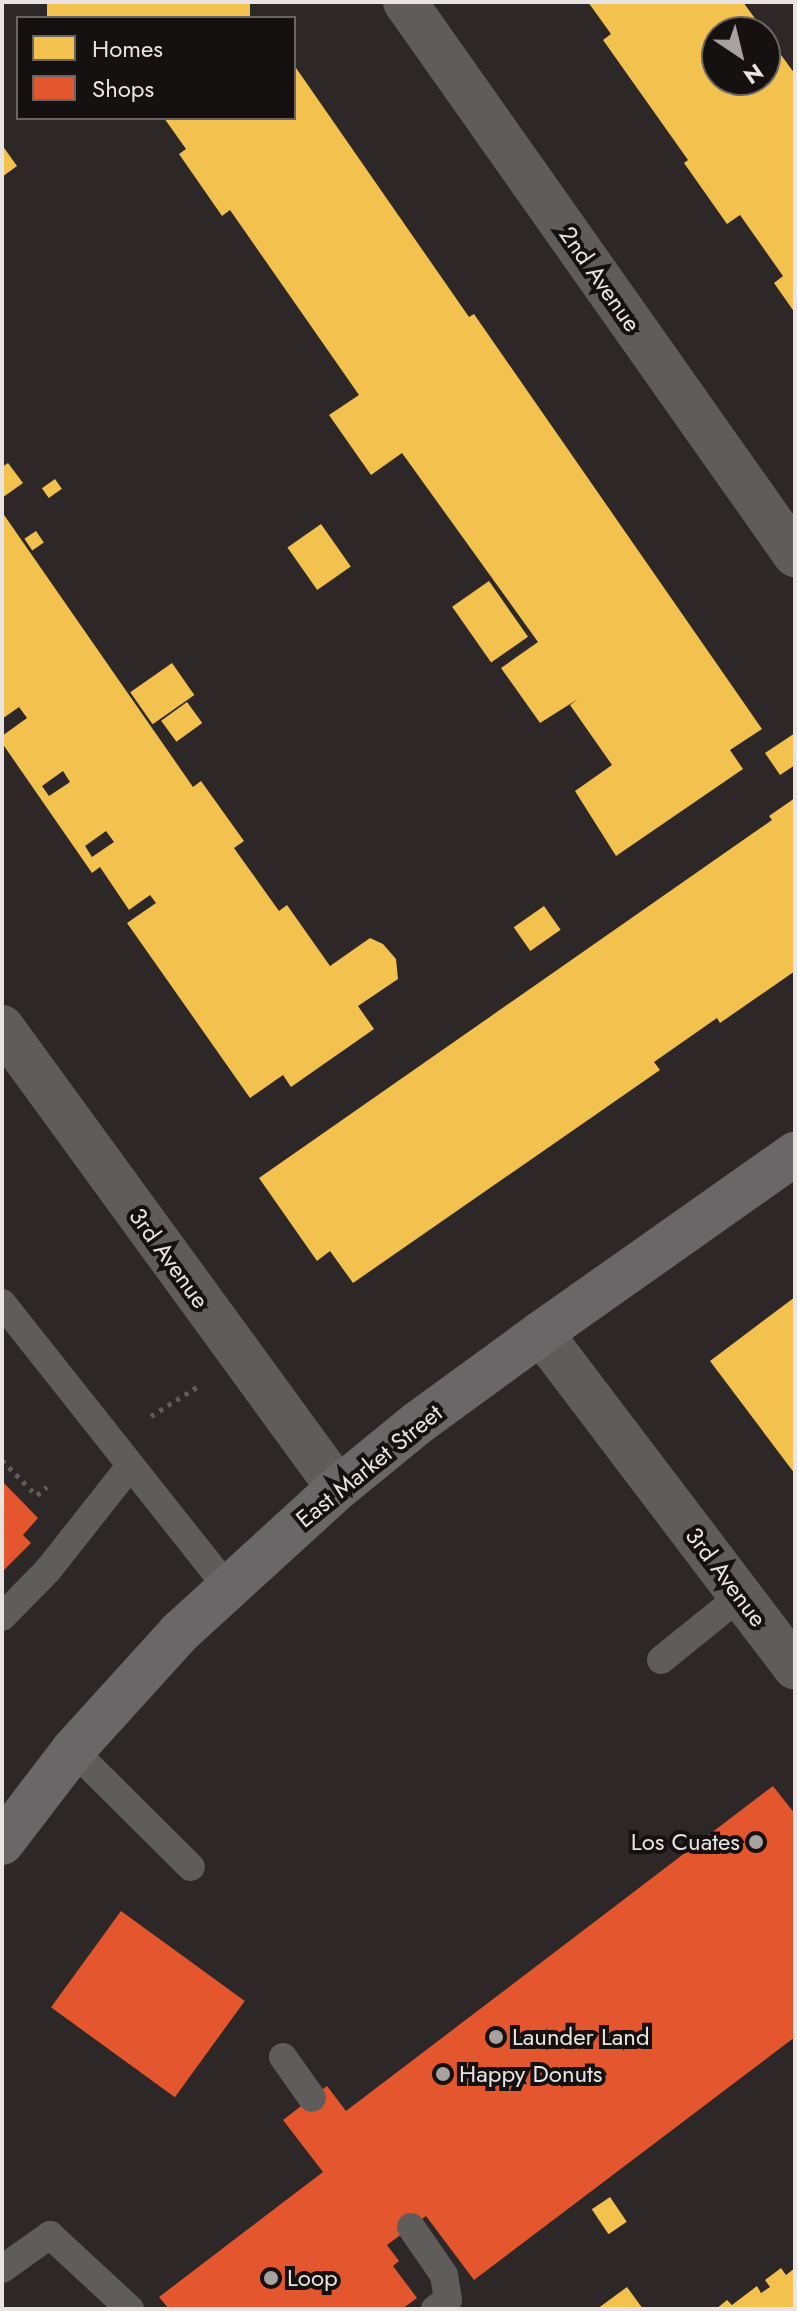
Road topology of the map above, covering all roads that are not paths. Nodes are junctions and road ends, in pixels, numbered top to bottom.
1 (405, 2) edge
2 (795, 555) edge
3 (2, 1027) edge
4 (795, 1154) edge
5 (2, 1303) edge
6 (541, 1333) junction
7 (130, 1466) junction
8 (338, 1488) junction
9 (227, 1587) junction
10 (740, 1596) junction
11 (2, 1617) edge
12 (661, 1660) dead end
13 (795, 1668) edge
14 (73, 1750) junction
15 (2, 1843) edge
16 (191, 1867) dead end
17 (283, 2057) dead end
18 (312, 2098) dead end
19 (411, 2227) dead end
20 (2, 2269) edge
21 (130, 2309) edge
22 (435, 2309) edge

1 - 2 street, 2nd Avenue
3 - 8 street, 3rd Avenue
4 - 6 main road, East Market Street
5 - 7 lane
6 - 8 main road, East Market Street
6 - 10 street, 3rd Avenue
7 - 9 lane
7 - 11 lane
8 - 9 main road, East Market Street
9 - 14 main road, East Market Street
10 - 12 lane
10 - 13 street, 3rd Avenue
14 - 15 main road, East Market Street
14 - 16 lane
17 - 18 lane
19 - 22 lane
20 - 21 lane

